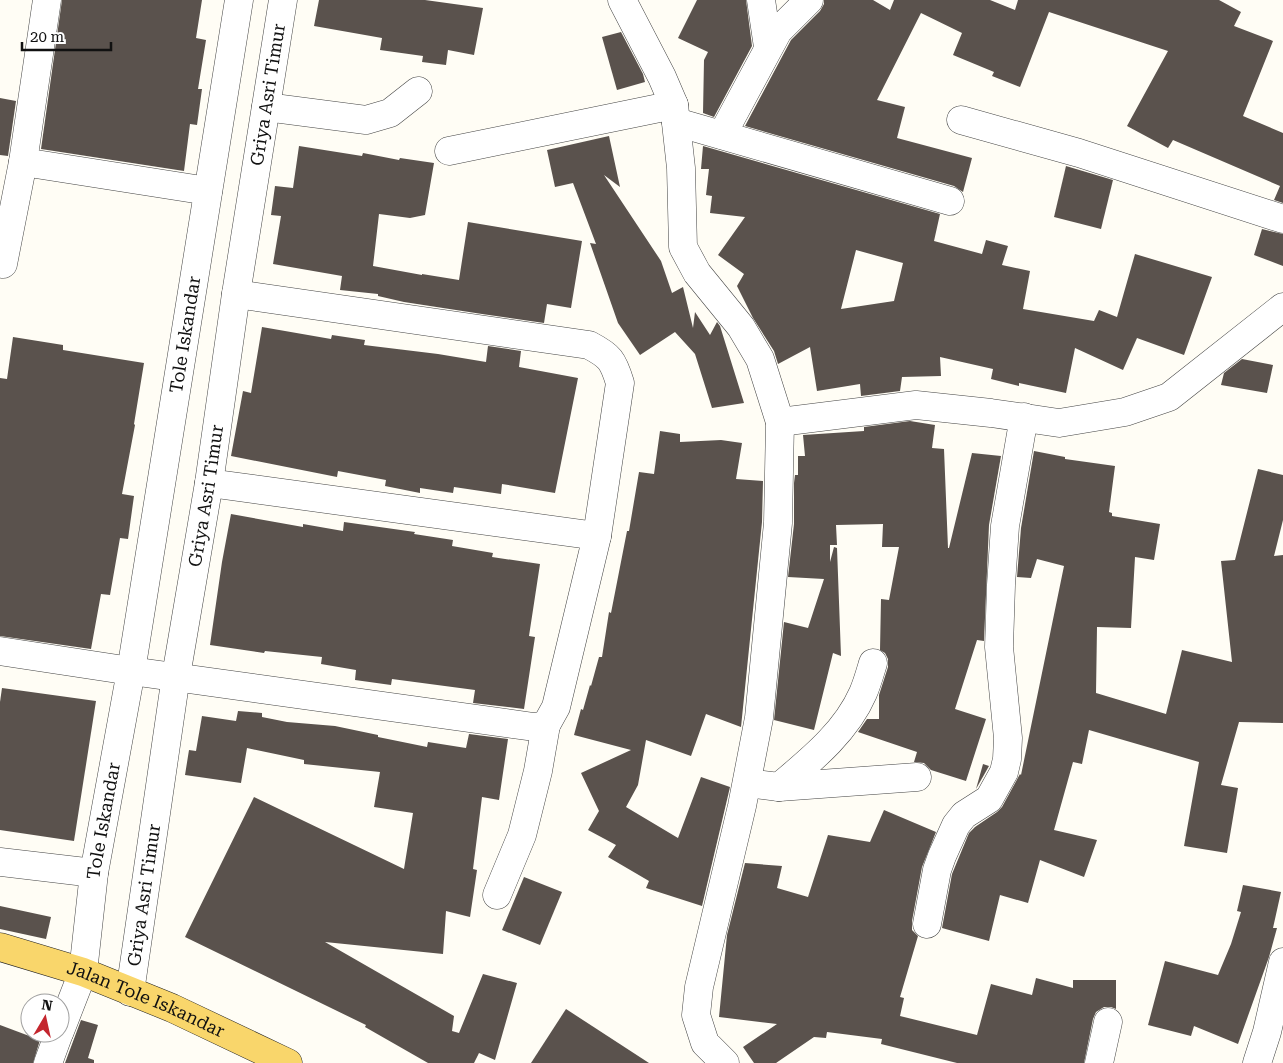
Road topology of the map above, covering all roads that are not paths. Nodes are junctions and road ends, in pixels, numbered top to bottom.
1 (47, 0) edge
2 (238, 0) edge
3 (282, 0) edge
4 (622, 0) edge
5 (762, 0) edge
6 (809, 0) edge
7 (768, 47) junction
8 (418, 91) dead end
9 (266, 107) junction
10 (675, 114) junction
11 (961, 120) dead end
12 (722, 135) junction
13 (449, 151) dead end
14 (23, 162) junction
15 (208, 191) junction
16 (950, 201) dead end
17 (1283, 219) edge
18 (1, 270) edge
19 (236, 294) junction
20 (1283, 307) edge
21 (1024, 418) junction
22 (780, 422) junction
23 (209, 483) junction
24 (597, 536) junction
25 (0, 650) edge
26 (873, 663) dead end
27 (131, 671) junction
28 (176, 676) junction
29 (546, 725) junction
30 (917, 777) dead end
31 (746, 783) junction
32 (779, 787) junction
33 (0, 862) edge
34 (94, 873) junction
35 (498, 895) dead end
36 (927, 924) dead end
37 (0, 947) edge
38 (1283, 962) edge
39 (83, 972) junction
40 (130, 992) junction
41 (70, 1006) edge
42 (1108, 1022) dead end
43 (56, 1043) edge
44 (284, 1062) edge
45 (48, 1063) edge
46 (725, 1063) edge
47 (1098, 1063) edge
48 (1257, 1063) edge

1 - 14 street
2 - 15 street, Tole Iskandar
3 - 9 street, Griya Asri Timur
4 - 10 street
5 - 7 street
6 - 7 street
7 - 12 street
8 - 9 street
9 - 19 street, Griya Asri Timur
10 - 12 street
10 - 13 street
10 - 22 street
11 - 17 street
12 - 16 street
14 - 15 street
14 - 18 street
15 - 27 street, Tole Iskandar
19 - 23 street, Griya Asri Timur
19 - 24 street
20 - 21 street
21 - 22 street
21 - 36 street
22 - 31 street
23 - 24 street
23 - 28 street, Griya Asri Timur
24 - 29 street
25 - 27 street
26 - 32 street
27 - 28 street
27 - 34 street, Tole Iskandar
28 - 29 street
28 - 40 street, Griya Asri Timur
29 - 35 street
30 - 32 street
31 - 32 street
31 - 46 street
33 - 34 street
34 - 39 street, Tole Iskandar
37 - 39 main road, Jalan Tole Iskandar
38 - 48 street
39 - 40 main road, Jalan Tole Iskandar
39 - 41 street, Tole Iskandar
40 - 44 main road, Jalan Tole Iskandar
42 - 47 street
43 - 45 street, Tole Iskandar

